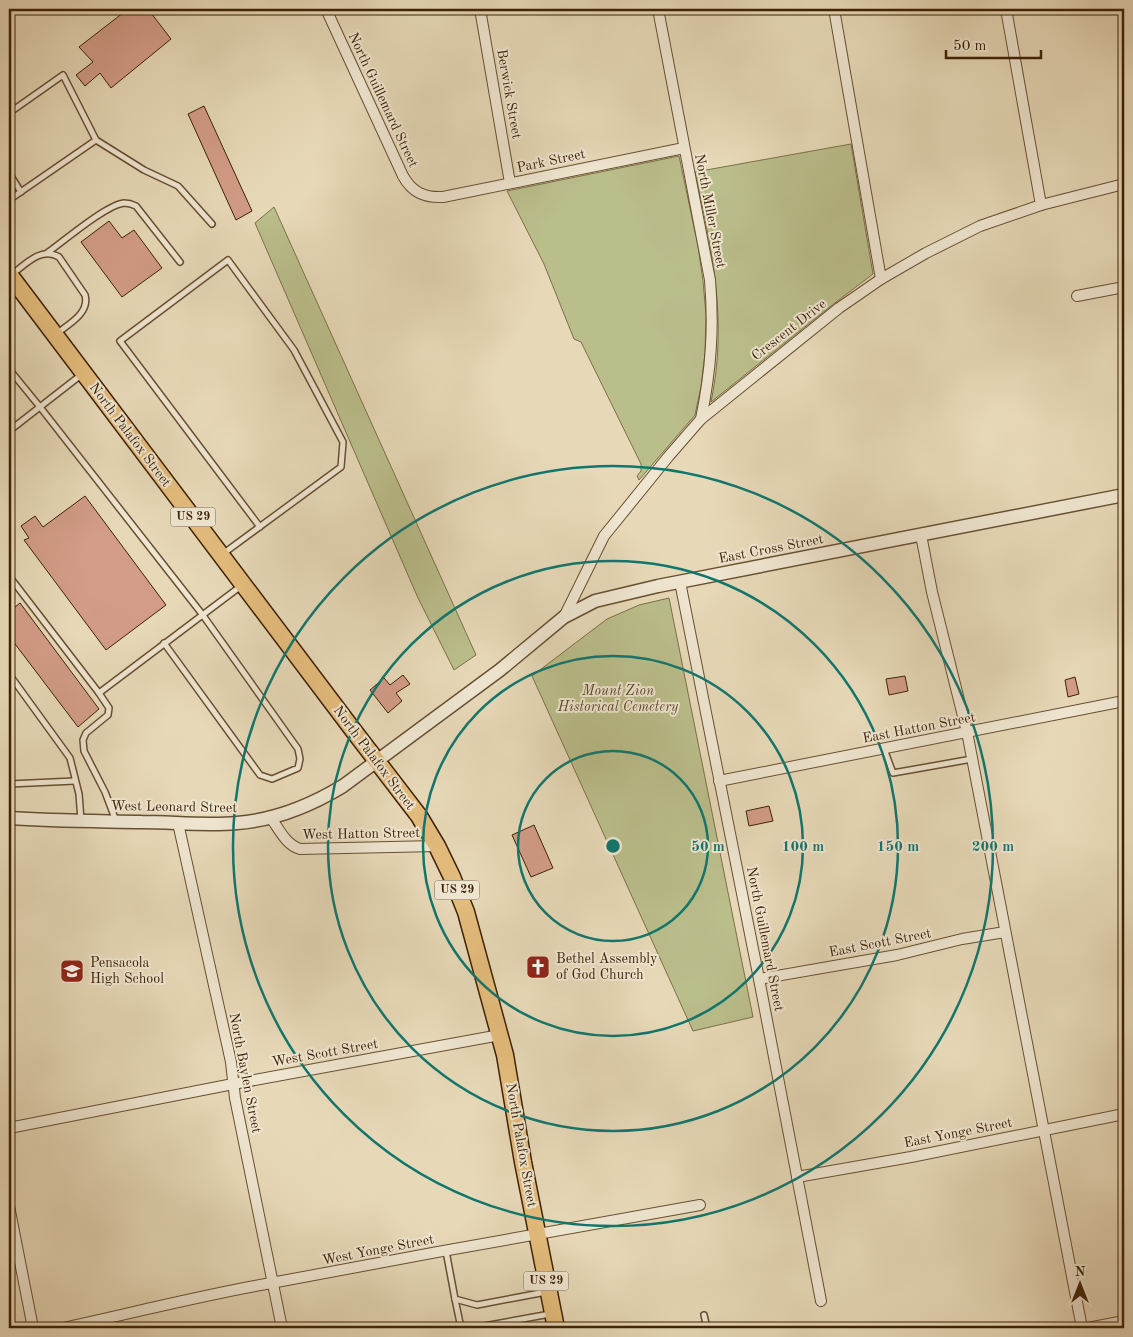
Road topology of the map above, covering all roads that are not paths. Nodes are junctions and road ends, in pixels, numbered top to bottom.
1 (480, 9) edge
2 (658, 9) edge
3 (834, 9) edge
4 (1006, 9) edge
5 (330, 10) edge
6 (9, 113) edge
7 (96, 140) junction
8 (684, 148) junction
9 (9, 173) edge
10 (510, 183) junction
11 (1124, 184) edge
12 (21, 192) junction
13 (423, 195) joint
14 (9, 200) edge
15 (1041, 205) junction
16 (212, 224) dead end
17 (48, 253) junction
18 (180, 262) dead end
19 (9, 275) edge
20 (881, 279) junction
21 (1124, 287) edge
22 (1077, 296) dead end
23 (55, 335) junction
24 (9, 369) edge
25 (84, 373) junction
26 (40, 407) junction
27 (701, 419) junction
28 (9, 432) edge
29 (1124, 496) edge
30 (260, 526) junction
31 (921, 535) junction
32 (222, 555) junction
33 (9, 576) edge
34 (680, 582) junction
35 (244, 584) junction
36 (202, 614) junction
37 (564, 617) junction
38 (164, 643) junction
39 (9, 674) edge
40 (99, 693) junction
41 (1124, 700) edge
42 (455, 703) joint
43 (967, 732) junction
44 (884, 749) junction
45 (972, 759) junction
46 (377, 761) junction
47 (75, 780) junction
48 (719, 780) junction
49 (9, 784) edge
50 (9, 818) edge
51 (271, 818) junction
52 (81, 821) junction
53 (116, 821) junction
54 (178, 823) junction
55 (437, 846) junction
56 (1005, 932) junction
57 (759, 980) junction
58 (500, 1035) junction
59 (233, 1084) junction
60 (1124, 1114) edge
61 (9, 1128) edge
62 (1044, 1130) junction
63 (797, 1177) junction
64 (700, 1205) dead end
65 (9, 1206) edge
66 (537, 1234) junction
67 (446, 1250) junction
68 (273, 1283) junction
69 (548, 1291) junction
70 (455, 1299) junction
71 (821, 1301) dead end
72 (704, 1316) dead end
73 (554, 1321) edge
74 (1124, 1321) edge
75 (32, 1328) edge
76 (63, 1328) edge
77 (282, 1328) edge
78 (461, 1328) edge
79 (473, 1328) edge
80 (707, 1328) edge
81 (1082, 1328) edge
82 (1088, 1328) edge

1 - 10 street, Berwick Street
2 - 8 street, North Miller Street
3 - 20 street
4 - 15 street
5 - 13 street, North Guillemard Street
6 - 7 lane
7 - 12 lane
7 - 16 lane
8 - 10 street, Park Street
8 - 27 street, North Miller Street
9 - 12 lane
10 - 13 street, Park Street
11 - 15 street, Crescent Drive
12 - 14 lane
15 - 20 street, Crescent Drive
17 - 18 lane
17 - 19 lane
17 - 23 lane
19 - 23 main road, North Palafox Street / US 29
20 - 27 street, Crescent Drive
21 - 22 street
23 - 25 main road, North Palafox Street / US 29
24 - 26 lane
25 - 26 lane
25 - 32 main road, North Palafox Street / US 29
26 - 28 lane
26 - 36 lane
27 - 37 street, Crescent Drive
29 - 31 street, East Cross Street
30 - 30 lane
30 - 32 lane
31 - 34 street, East Cross Street
31 - 43 street
32 - 35 main road, North Palafox Street / US 29
33 - 40 lane
34 - 37 street, East Cross Street
34 - 48 street, North Guillemard Street
35 - 36 lane
35 - 46 main road, North Palafox Street / US 29
36 - 38 lane
36 - 38 lane
37 - 42 street, East Cross Street
38 - 40 lane
39 - 47 lane
40 - 53 lane
41 - 43 street, East Hatton Street
42 - 46 street, West Leonard Street
43 - 44 street, East Hatton Street
43 - 45 street
44 - 45 lane
44 - 48 street, East Hatton Street
45 - 56 street
46 - 51 street, West Leonard Street
46 - 55 main road, North Palafox Street / US 29
47 - 49 lane
47 - 52 lane
48 - 57 street, North Guillemard Street
50 - 52 street, West Leonard Street
51 - 54 street, West Leonard Street
51 - 55 street, West Hatton Street
52 - 53 street, West Leonard Street
53 - 54 street, West Leonard Street
54 - 59 street, North Baylen Street
55 - 58 main road, North Palafox Street / US 29
56 - 57 street, East Scott Street
56 - 62 street
57 - 63 street, North Guillemard Street
58 - 59 street, West Scott Street
58 - 66 main road, North Palafox Street / US 29
59 - 61 street, West Scott Street
59 - 68 street, North Baylen Street
60 - 62 street, East Yonge Street
62 - 63 street, East Yonge Street
62 - 81 street
63 - 71 street, North Guillemard Street
64 - 66 street, West Yonge Street
65 - 75 street
66 - 67 street, West Yonge Street
66 - 69 main road, North Palafox Street / US 29
67 - 68 street, West Yonge Street
67 - 70 lane
68 - 76 street, West Yonge Street
68 - 77 street, North Baylen Street
69 - 70 lane
69 - 73 main road, North Palafox Street / US 29
70 - 78 lane
72 - 80 lane
73 - 79 lane
74 - 82 street

